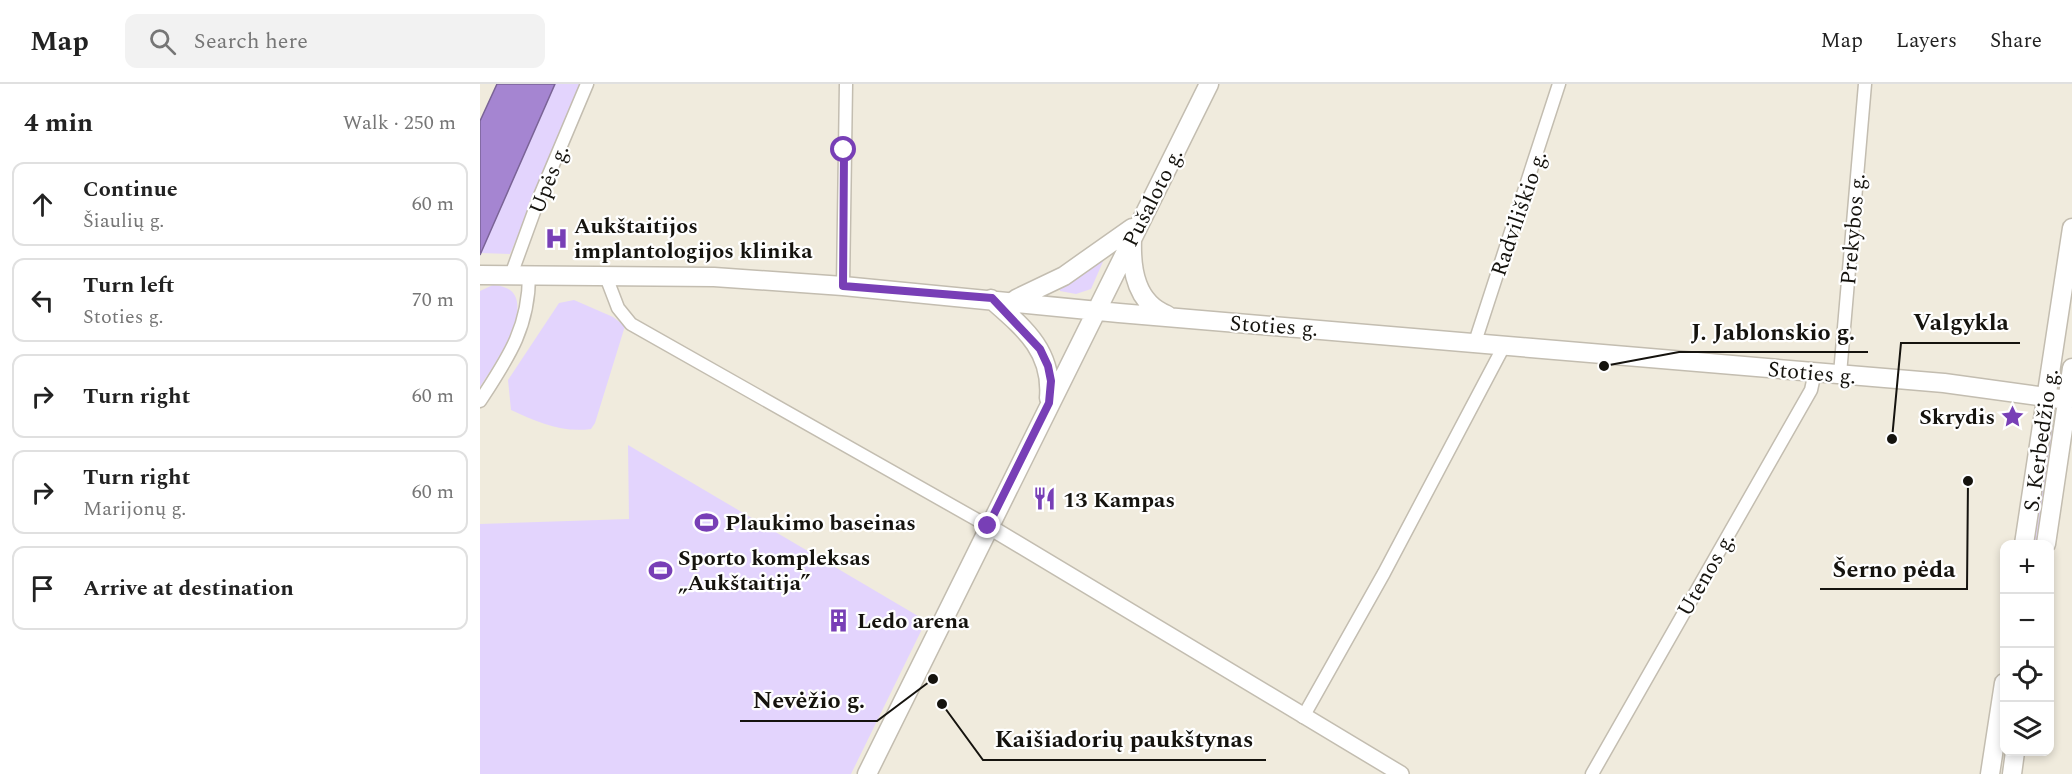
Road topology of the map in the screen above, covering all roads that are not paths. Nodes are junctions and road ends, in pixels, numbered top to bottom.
1 (587, 84) edge
2 (846, 84) edge
3 (1209, 84) edge
4 (1559, 84) edge
5 (1865, 84) edge
6 (2072, 228) edge
7 (1135, 229) junction
8 (511, 274) junction
9 (605, 274) junction
10 (482, 275) edge
11 (530, 275) junction
12 (843, 286) junction
13 (992, 298) junction
14 (1011, 301) junction
15 (1096, 310) junction
16 (1171, 317) junction
17 (1475, 342) junction
18 (1505, 344) junction
19 (2072, 368) edge
20 (1815, 372) junction
21 (1840, 374) junction
22 (2046, 396) junction
23 (2067, 400) junction
24 (480, 401) edge
25 (1049, 403) junction
26 (988, 526) junction
27 (2025, 540) edge
28 (2047, 540) edge
29 (2001, 702) edge
30 (1304, 717) junction
31 (2014, 756) edge
32 (867, 774) edge
33 (1401, 774) edge
34 (1592, 774) edge
35 (1990, 774) edge
36 (2012, 774) edge

1 - 8 street, Upės g.
2 - 12 street
3 - 7 main road, Pušaloto g.
4 - 17 street, Radviliškio g.
5 - 21 street, Prekybos g.
6 - 22 main road, S. Kerbedžio g.
7 - 14 main road
7 - 15 main road, Pušaloto g.
7 - 16 main road
8 - 10 main road, Stoties g.
8 - 11 main road, Stoties g.
9 - 11 main road, Stoties g.
9 - 12 main road, Stoties g.
9 - 26 street
11 - 24 street
12 - 13 main road, Stoties g.
13 - 14 main road, Stoties g.
13 - 25 main road
14 - 15 main road, Stoties g.
15 - 16 main road, Stoties g.
15 - 25 main road, Pušaloto g.
16 - 17 main road, Stoties g.
17 - 18 main road, Stoties g.
18 - 20 main road, Stoties g.
18 - 30 street
19 - 23 main road, S. Kerbedžio g.
20 - 21 main road, Stoties g.
20 - 34 street, Utenos g.
21 - 22 main road, Stoties g.
22 - 23 main road, Stoties g.
22 - 27 main road, S. Kerbedžio g.
23 - 28 main road, S. Kerbedžio g.
25 - 26 main road, Pušaloto g.
26 - 30 street
26 - 32 main road, Pušaloto g.
29 - 35 main road
30 - 33 street
31 - 36 main road

